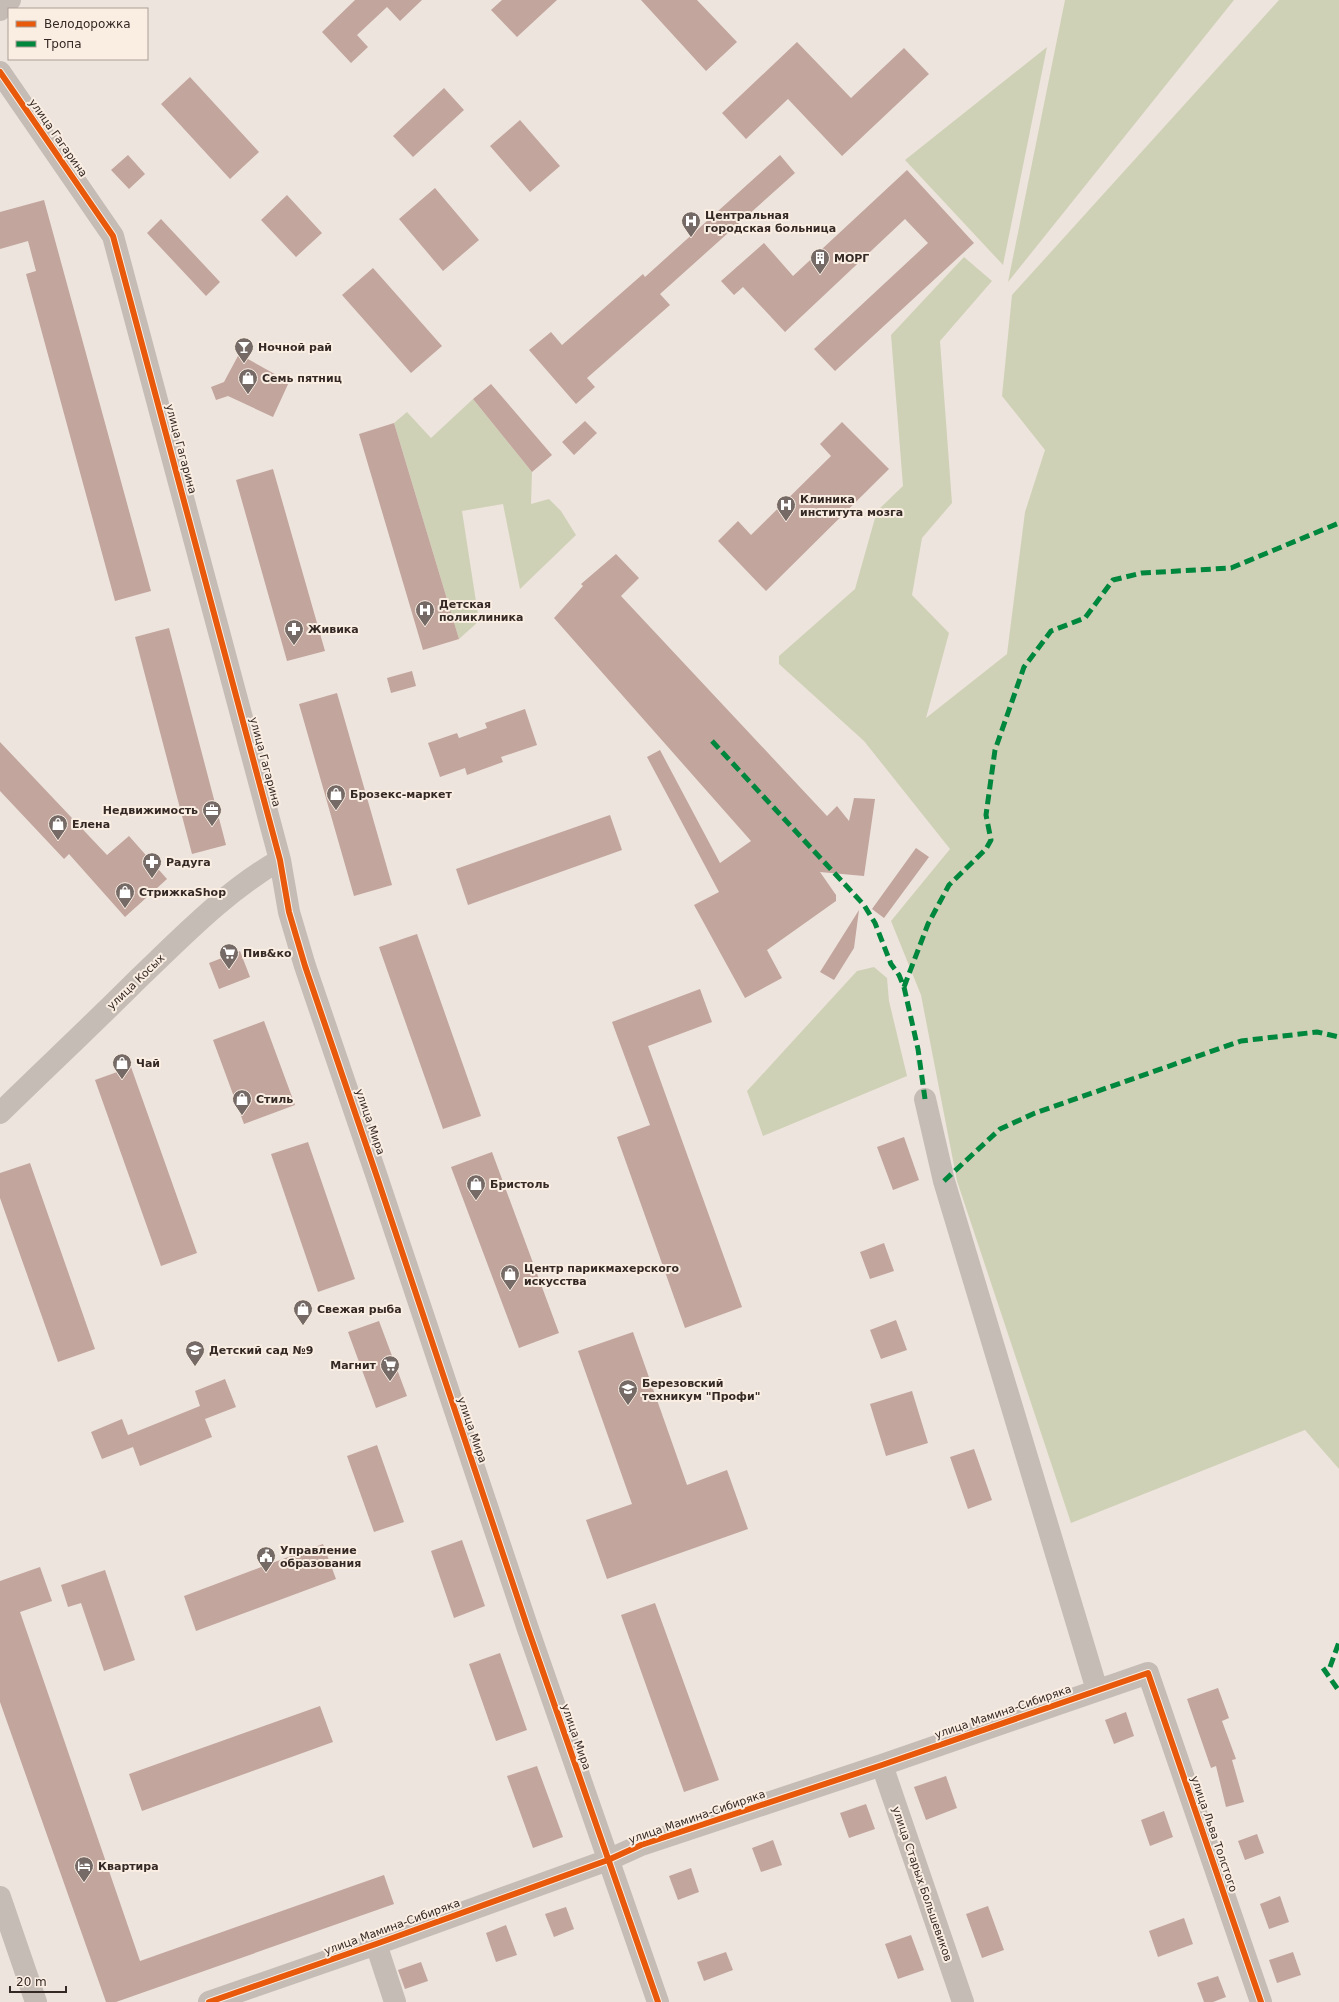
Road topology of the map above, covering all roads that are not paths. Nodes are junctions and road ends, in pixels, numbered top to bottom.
1 (10, 0) edge
2 (0, 10) edge
3 (0, 72) edge
4 (280, 860) junction
5 (925, 1100) dead end
6 (0, 1112) edge
7 (1148, 1673) joint
8 (1097, 1690) junction
9 (882, 1765) junction
10 (608, 1860) junction
11 (0, 1897) edge
12 (376, 1944) junction
13 (36, 2002) edge
14 (209, 2002) edge
15 (395, 2002) edge
16 (658, 2002) edge
17 (963, 2002) edge
18 (1261, 2002) edge

1 - 2 street
3 - 4 street, улица Гагарина
4 - 6 street, улица Косых
4 - 10 street, улица Мира
5 - 8 street
7 - 8 street, улица Мамина-Сибиряка
7 - 18 street, улица Льва Толстого
8 - 9 street, улица Мамина-Сибиряка
9 - 10 street, улица Мамина-Сибиряка
9 - 17 street, улица Старых Большевиков
10 - 12 street, улица Мамина-Сибиряка
10 - 16 street, улица Мира
11 - 13 street
12 - 14 street, улица Мамина-Сибиряка
12 - 15 street

